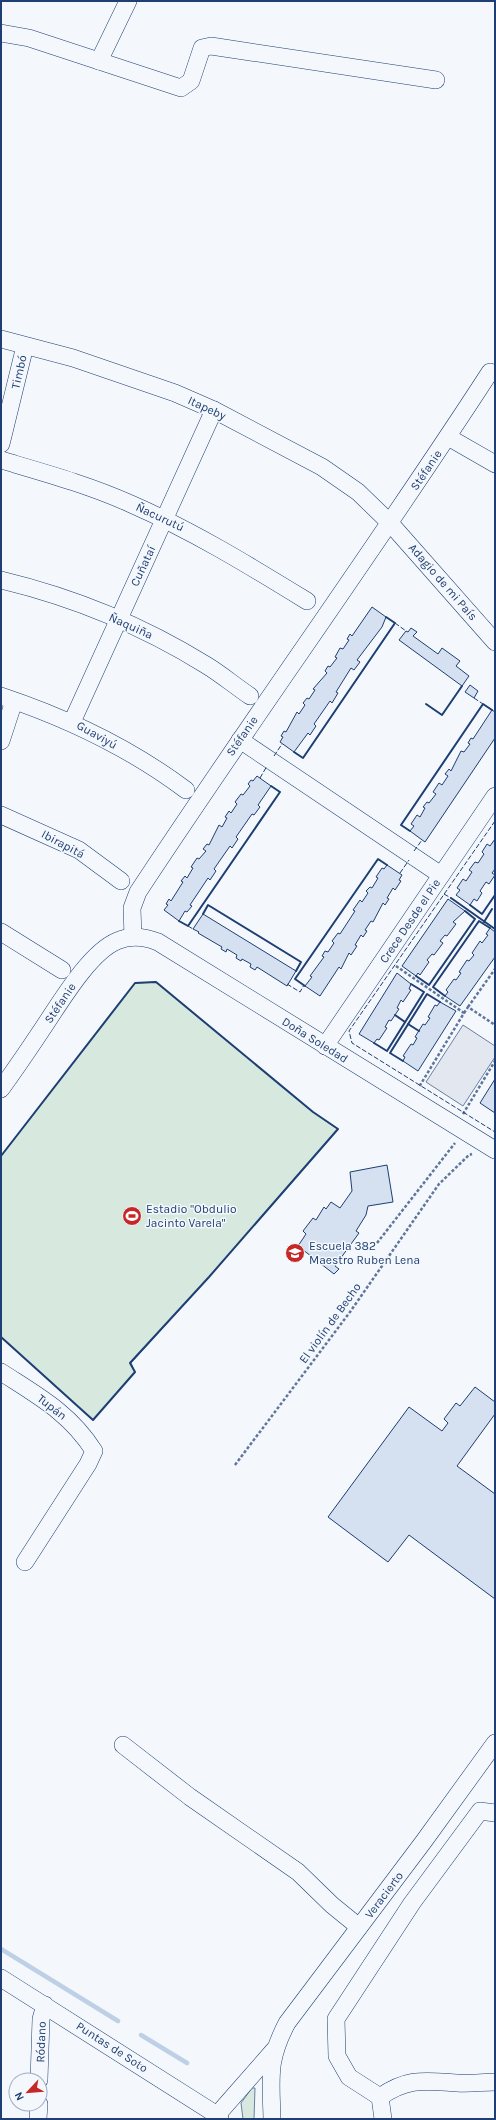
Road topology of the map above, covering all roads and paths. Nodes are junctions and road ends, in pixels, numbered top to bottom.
1 (128, 1) edge
2 (1, 33) edge
3 (99, 61) junction
4 (436, 80) dead end
5 (1, 339) edge
6 (25, 346) junction
7 (490, 372) dead end
8 (214, 410) junction
9 (448, 437) junction
10 (1, 444) edge
11 (1, 460) edge
12 (495, 464) edge
13 (165, 520) junction
14 (390, 523) junction
15 (1, 580) edge
16 (307, 601) dead end
17 (119, 620) junction
18 (495, 642) edge
19 (250, 696) dead end
20 (8, 698) edge
21 (72, 722) junction
22 (240, 740) junction
23 (1, 741) edge
24 (186, 790) dead end
25 (495, 796) edge
26 (1, 815) edge
27 (440, 875) junction
28 (121, 881) dead end
29 (1, 932) edge
30 (133, 937) junction
31 (384, 958) junction
32 (495, 969) edge
33 (62, 970) dead end
34 (468, 1006) junction
35 (464, 1013) junction
36 (495, 1025) edge
37 (325, 1046) junction
38 (495, 1061) edge
39 (1, 1089) edge
40 (412, 1099) junction
41 (460, 1129) junction
42 (493, 1149) edge
43 (378, 1243) dead end
44 (1, 1372) edge
45 (235, 1464) dead end
46 (25, 1562) dead end
47 (495, 1743) edge
48 (123, 1745) dead end
49 (495, 1813) edge
50 (359, 1927) junction
51 (1, 1978) edge
52 (44, 2005) junction
53 (275, 2048) junction
54 (39, 2072) edge
55 (495, 2082) edge
56 (380, 2097) junction
57 (219, 2117) edge
58 (272, 2119) edge
59 (383, 2119) edge

1 - 3 street
2 - 3 street
3 - 4 street
5 - 6 street, Itapeby
6 - 8 street, Itapeby
6 - 10 street, Timbó
7 - 9 street, Stéfanie
8 - 13 street, Cuñataí
8 - 14 street, Itapeby
9 - 12 street
9 - 14 street, Stéfanie
11 - 13 street, Ñacurutú
13 - 16 street, Ñacurutú
13 - 17 street, Cuñataí
14 - 18 street, Adagio de mi País
14 - 22 street, Stéfanie
15 - 17 street, Ñaquiña
17 - 19 street, Ñaquiña
17 - 21 street, Cuñataí
20 - 21 street, Guaviyú
20 - 23 street
21 - 24 street, Guaviyú
22 - 27 street
22 - 30 street, Stéfanie
25 - 27 street, Crece Desde el Pie
26 - 28 street, Ibirapitá
27 - 31 street, Crece Desde el Pie
29 - 33 street
30 - 37 street, Doña Soledad
30 - 39 street, Stéfanie
31 - 35 path
31 - 37 street, Crece Desde el Pie
32 - 34 path
34 - 35 path
34 - 36 path
35 - 40 path
37 - 40 street, Doña Soledad
38 - 41 path
40 - 41 street, Doña Soledad
41 - 42 street, Doña Soledad
41 - 43 path
42 - 45 path, El violín de Becho
44 - 46 street, Tupán
47 - 50 street, Veracierto
48 - 50 street
49 - 56 street
50 - 53 street, Veracierto
51 - 52 street, Puntas de Soto
52 - 54 street, Ródano
52 - 57 street, Puntas de Soto
53 - 57 street, Veracierto
53 - 58 street, Veracierto
55 - 56 street
56 - 59 street

